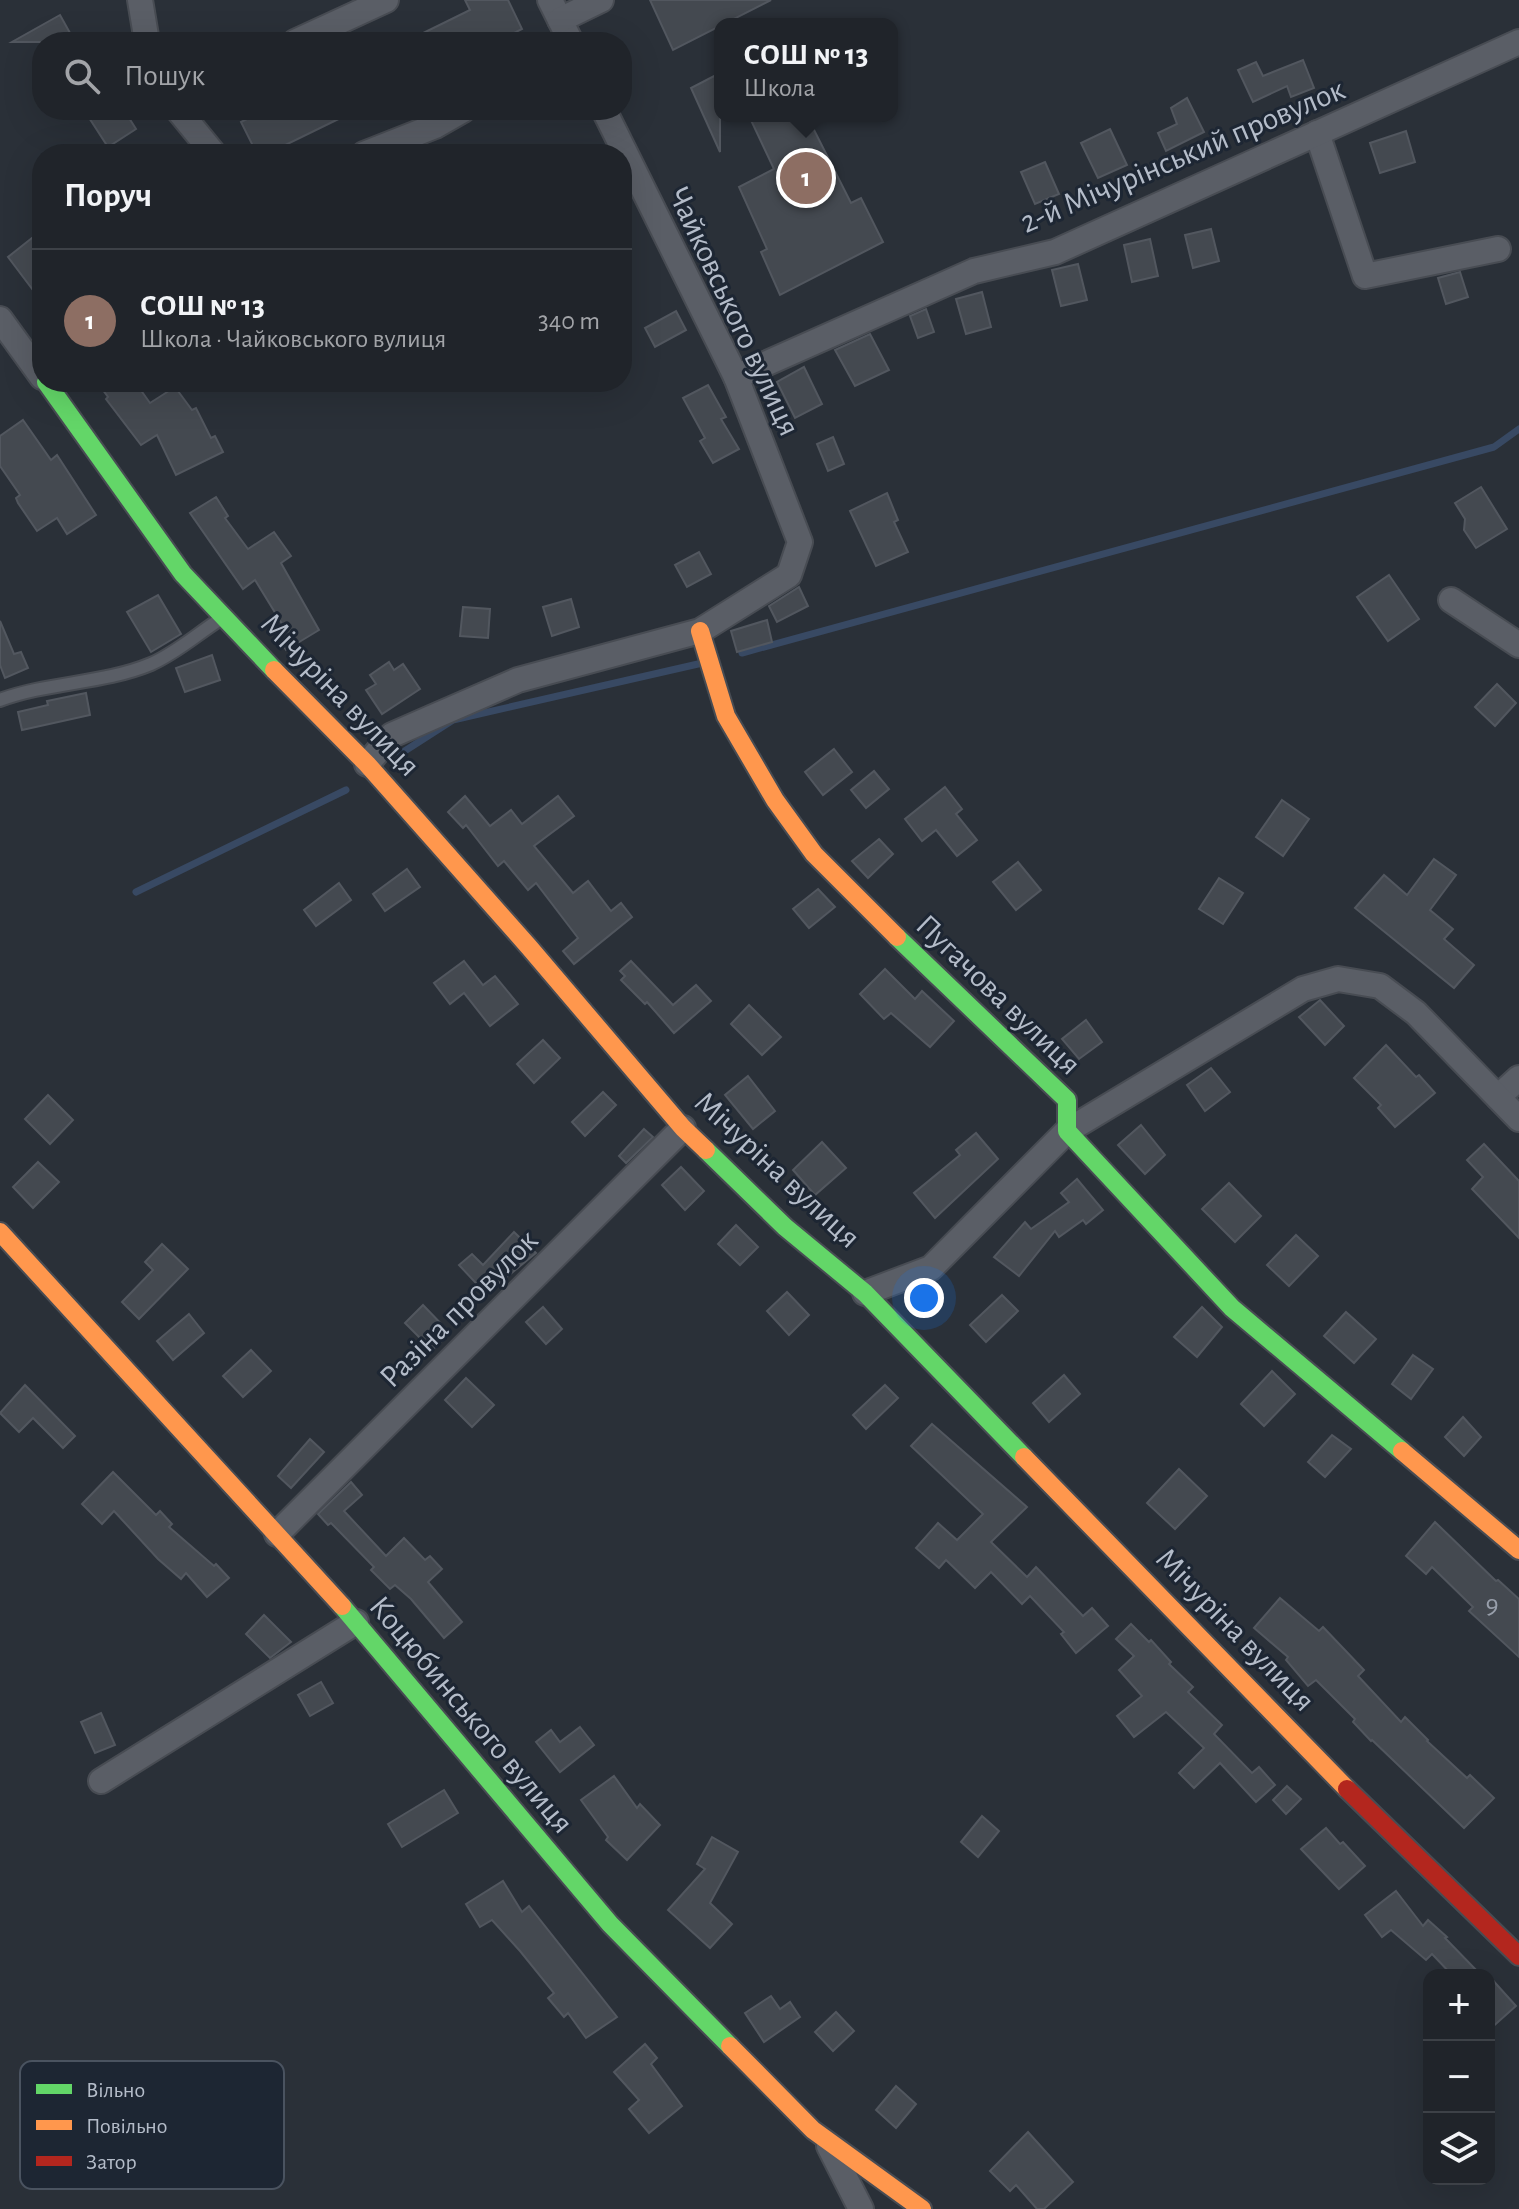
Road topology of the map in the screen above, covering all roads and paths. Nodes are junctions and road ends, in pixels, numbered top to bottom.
1 (140, 0) edge
2 (386, 0) edge
3 (601, 0) edge
4 (555, 10) edge
5 (145, 32) edge
6 (317, 32) edge
7 (566, 32) edge
8 (1519, 42) edge
9 (186, 120) edge
10 (446, 120) edge
11 (609, 120) edge
12 (1317, 133) junction
13 (206, 144) edge
14 (389, 144) edge
15 (621, 144) edge
16 (632, 167) edge
17 (1498, 249) dead end
18 (0, 319) edge
19 (32, 363) edge
20 (736, 377) junction
21 (53, 392) edge
22 (1451, 600) dead end
23 (222, 618) junction
24 (700, 631) junction
25 (1519, 645) edge
26 (0, 700) edge
27 (367, 764) junction
28 (1519, 1078) edge
29 (1498, 1097) junction
30 (1519, 1119) edge
31 (683, 1128) junction
32 (1067, 1131) junction
33 (0, 1232) edge
34 (865, 1293) junction
35 (277, 1534) junction
36 (1519, 1550) edge
37 (356, 1622) junction
38 (101, 1781) dead end
39 (1519, 1956) edge
40 (826, 2140) junction
41 (861, 2209) edge
42 (922, 2209) edge

1 - 5 street
2 - 6 street
3 - 4 street
4 - 7 street
8 - 12 street, 2-й Мічурінський провулок
9 - 13 street
10 - 14 street
11 - 15 street, Чайковського вулиця
12 - 17 street
12 - 20 street, 2-й Мічурінський провулок
16 - 20 street, Чайковського вулиця
18 - 19 street
20 - 24 street, Чайковського вулиця
21 - 23 street, Мічуріна вулиця
22 - 25 street
23 - 26 lane
23 - 27 street, Мічуріна вулиця
24 - 27 street
24 - 32 street, Пугачова вулиця
27 - 31 street, Мічуріна вулиця
28 - 29 street
29 - 30 street
29 - 32 street
31 - 34 street, Мічуріна вулиця
31 - 35 street, Разіна провулок
32 - 34 street
32 - 36 street
33 - 35 street, Коцюбинського вулиця
34 - 39 street, Мічуріна вулиця
35 - 37 street, Коцюбинського вулиця
37 - 38 street
37 - 40 street, Коцюбинського вулиця
40 - 41 street
40 - 42 street, Коцюбинського вулиця

